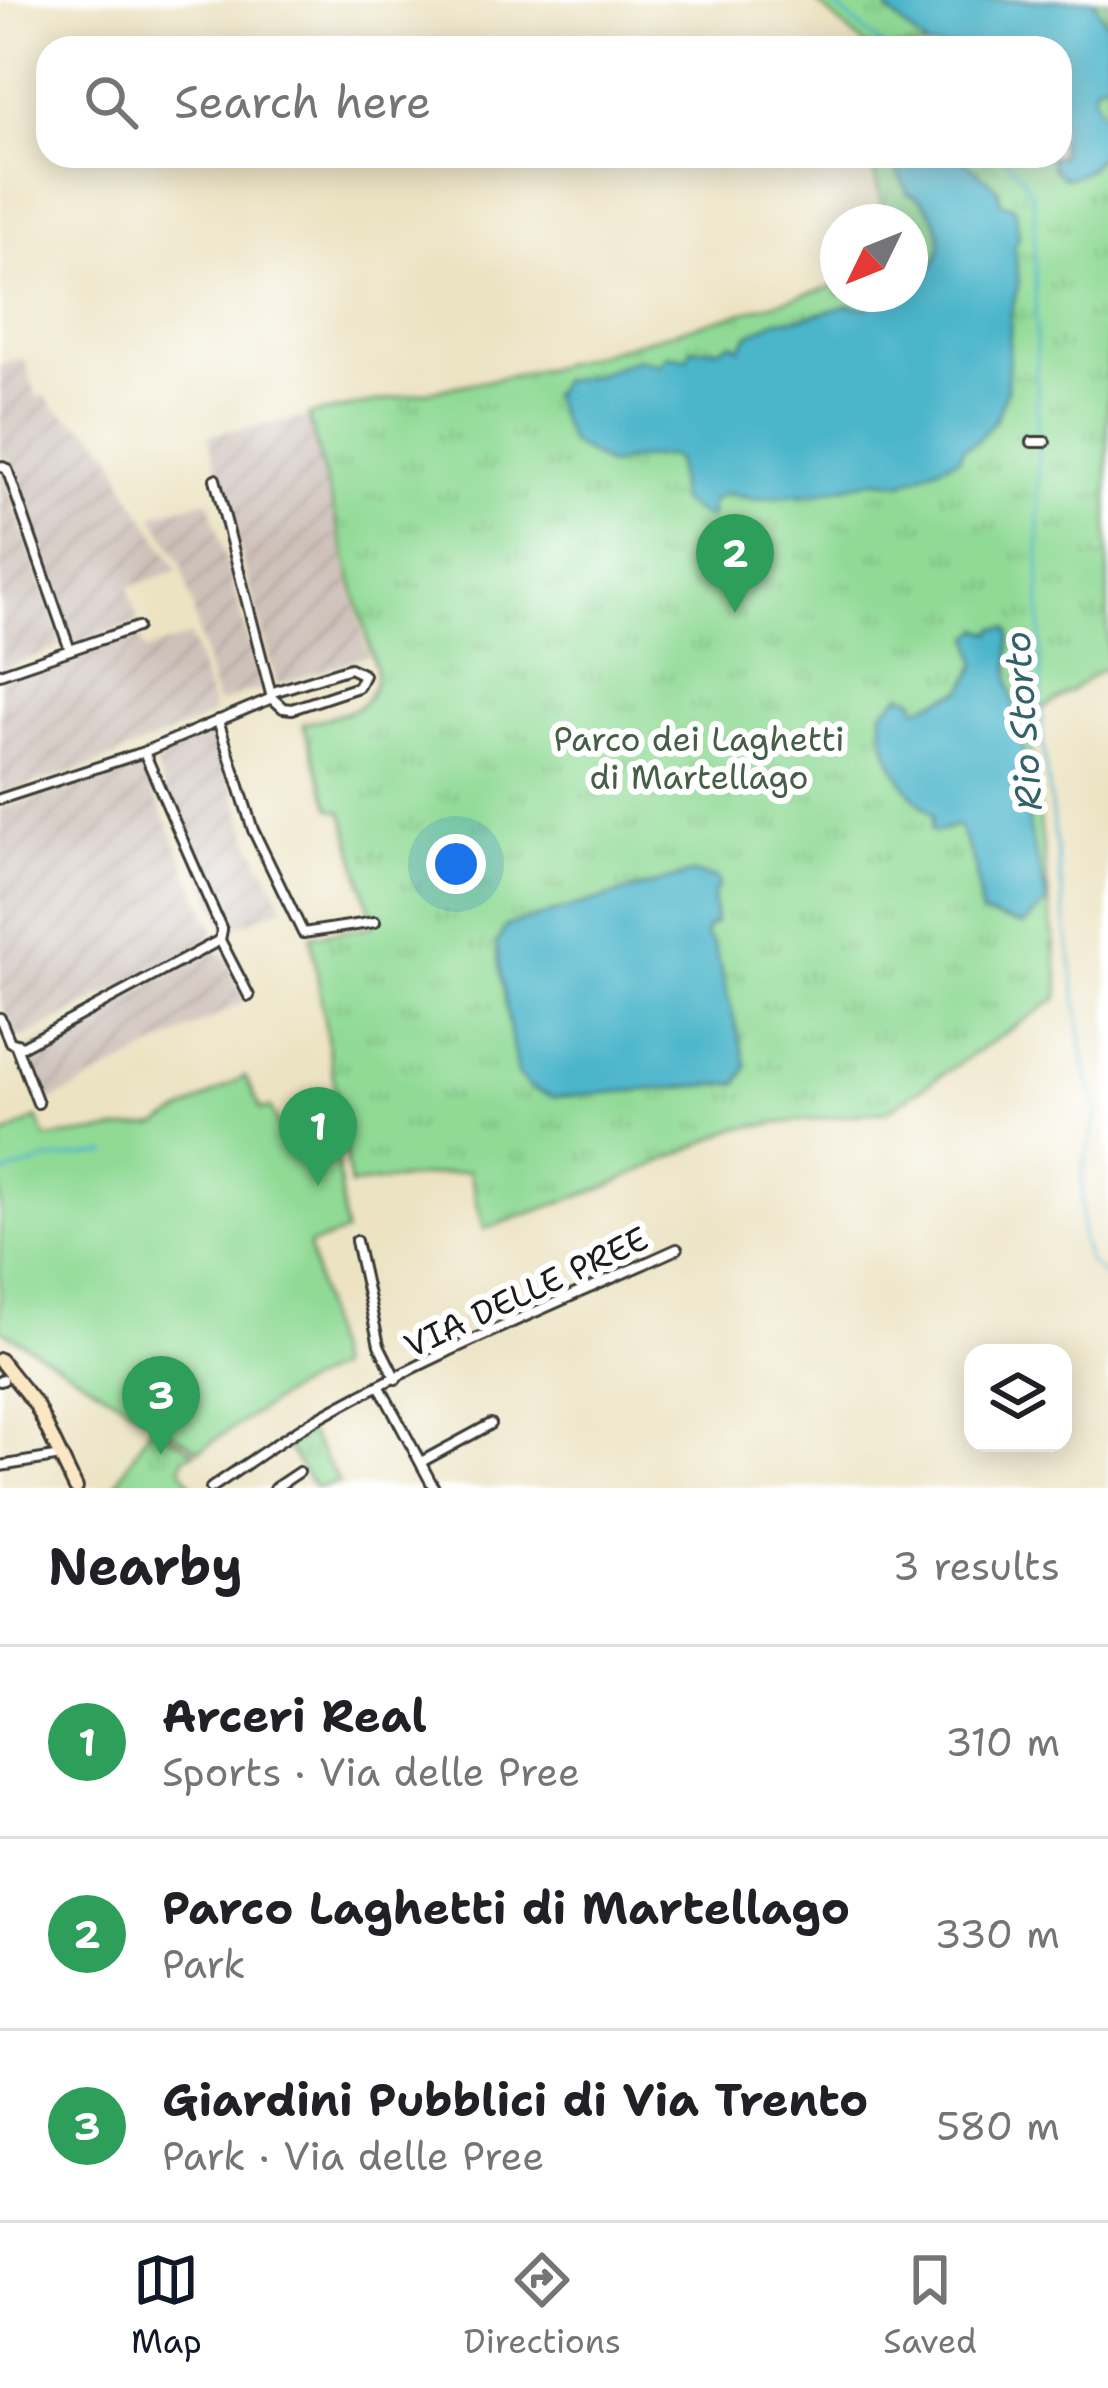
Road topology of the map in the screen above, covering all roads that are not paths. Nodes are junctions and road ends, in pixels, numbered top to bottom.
1 (1032, 442) dead end
2 (1045, 442) dead end
3 (0, 466) edge
4 (214, 479) dead end
5 (136, 627) dead end
6 (70, 650) junction
7 (0, 674) edge
8 (273, 695) junction
9 (218, 720) junction
10 (144, 752) junction
11 (0, 799) edge
12 (375, 922) dead end
13 (220, 940) junction
14 (249, 996) dead end
15 (0, 1018) edge
16 (16, 1046) junction
17 (38, 1103) dead end
18 (356, 1241) dead end
19 (677, 1250) dead end
20 (0, 1360) edge
21 (396, 1379) junction
22 (380, 1387) junction
23 (490, 1424) dead end
24 (61, 1456) junction
25 (421, 1462) junction
26 (0, 1466) edge
27 (299, 1472) dead end
28 (76, 1488) edge
29 (211, 1488) edge
30 (275, 1488) edge
31 (434, 1488) edge

1 - 2 street
3 - 6 street
4 - 8 street
5 - 6 street
6 - 7 street
8 - 8 street
8 - 9 street
9 - 10 street
9 - 12 street
10 - 11 street
10 - 13 street
13 - 14 street
13 - 16 street
15 - 16 street
16 - 17 street
18 - 21 street, VIA DELLE PREE
19 - 21 street, VIA DELLE PREE
20 - 24 street
21 - 22 street, VIA DELLE PREE
22 - 25 street
22 - 29 street, VIA DELLE PREE
23 - 25 street
24 - 26 street
24 - 28 street
25 - 31 street
27 - 30 street

